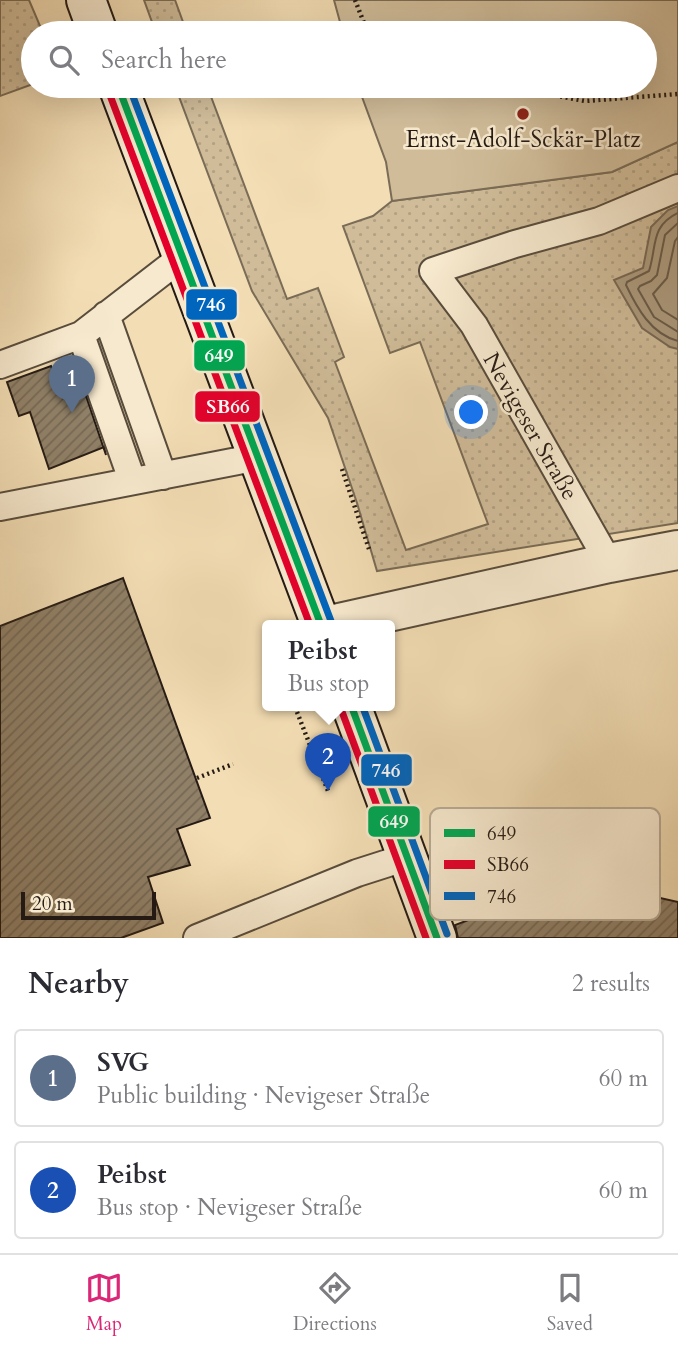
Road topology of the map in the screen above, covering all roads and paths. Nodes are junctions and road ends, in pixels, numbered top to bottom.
1 (86, 0) edge
2 (355, 0) edge
3 (94, 21) edge
4 (363, 21) edge
5 (678, 94) edge
6 (657, 96) edge
7 (122, 98) edge
8 (568, 98) edge
9 (625, 98) edge
10 (678, 188) edge
11 (182, 257) junction
12 (106, 314) junction
13 (81, 335) junction
14 (0, 365) edge
15 (258, 457) junction
16 (342, 469) dead end
17 (163, 476) junction
18 (132, 480) junction
19 (0, 506) edge
20 (369, 549) dead end
21 (678, 550) edge
22 (609, 564) junction
23 (319, 620) edge
24 (353, 620) edge
25 (353, 711) edge
26 (297, 712) dead end
27 (233, 764) dead end
28 (197, 778) dead end
29 (328, 791) dead end
30 (407, 857) junction
31 (430, 919) edge
32 (430, 920) edge
33 (197, 938) edge
34 (437, 938) edge

1 - 3 main road
2 - 4 path
5 - 6 path
7 - 11 main road
8 - 9 path
10 - 22 lane, Nevigeser Straße
11 - 12 lane
11 - 15 main road
12 - 13 lane
12 - 17 lane
13 - 14 lane
13 - 18 lane
15 - 17 lane
15 - 23 main road
16 - 20 path
17 - 18 lane
18 - 19 lane
21 - 22 main road
22 - 24 main road
25 - 30 main road
26 - 29 path
27 - 28 path
30 - 31 main road
30 - 33 lane
32 - 34 main road

